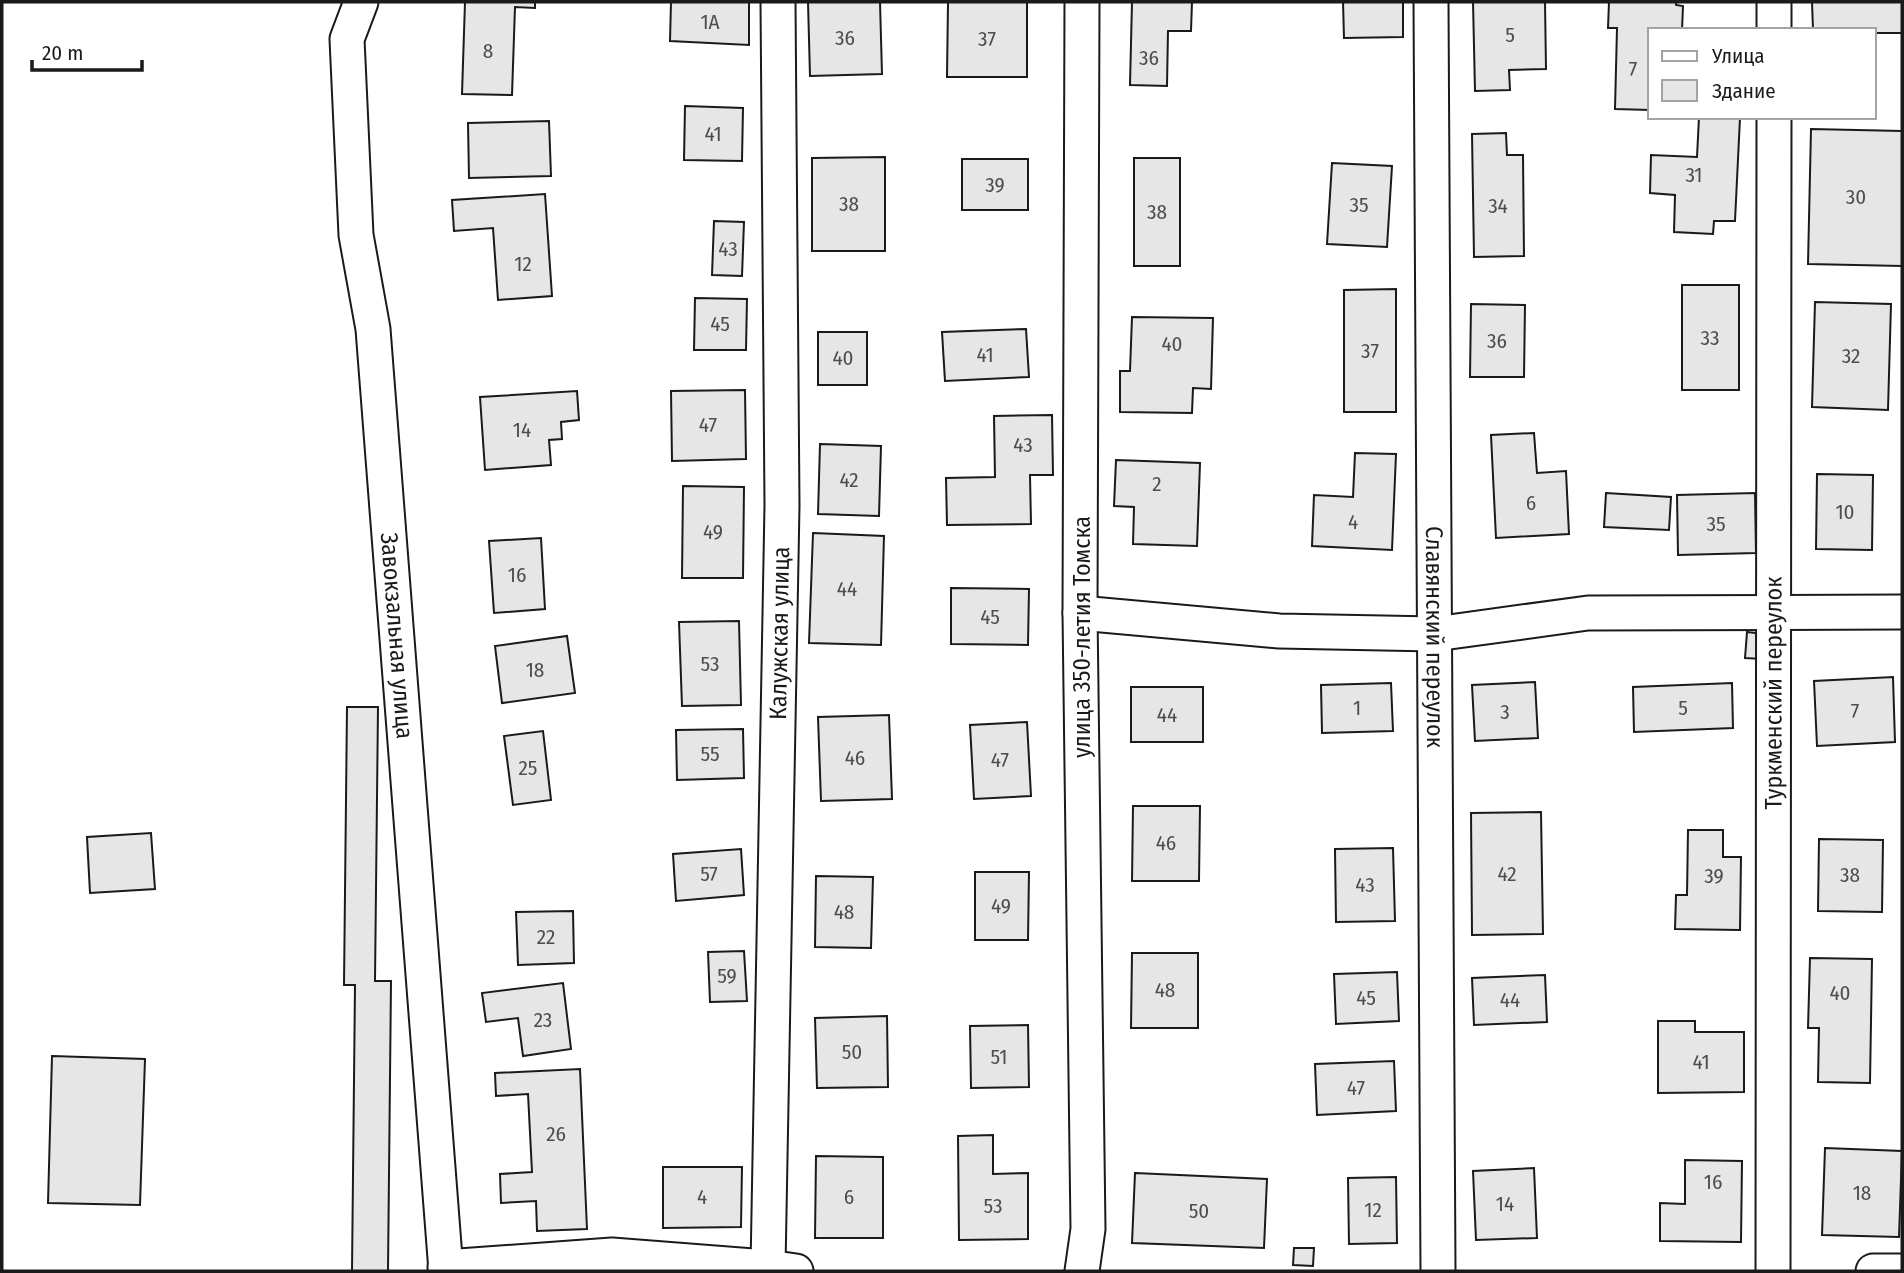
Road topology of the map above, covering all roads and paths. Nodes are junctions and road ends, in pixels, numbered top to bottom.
1 (361, 2) edge
2 (778, 2) edge
3 (1082, 2) edge
4 (1431, 2) edge
5 (1774, 2) edge
6 (1774, 28) edge
7 (1774, 119) edge
8 (1080, 612) junction
9 (1902, 612) edge
10 (1774, 613) junction
11 (1435, 634) junction
12 (446, 1269) edge
13 (782, 1269) edge
14 (1082, 1271) edge
15 (1438, 1271) edge
16 (1773, 1271) edge
17 (1873, 1271) edge
18 (1902, 1271) edge

1 - 12 street, Завокзальная улица
2 - 13 street, Калужская улица
3 - 8 street, улица 350-летия Томска
4 - 11 street, Славянский переулок
5 - 6 street
7 - 10 street, Туркменский переулок
8 - 11 street
8 - 14 street, улица 350-летия Томска
9 - 10 street
10 - 11 street
10 - 16 street, Туркменский переулок
11 - 15 street, Славянский переулок
12 - 13 street
17 - 18 street

